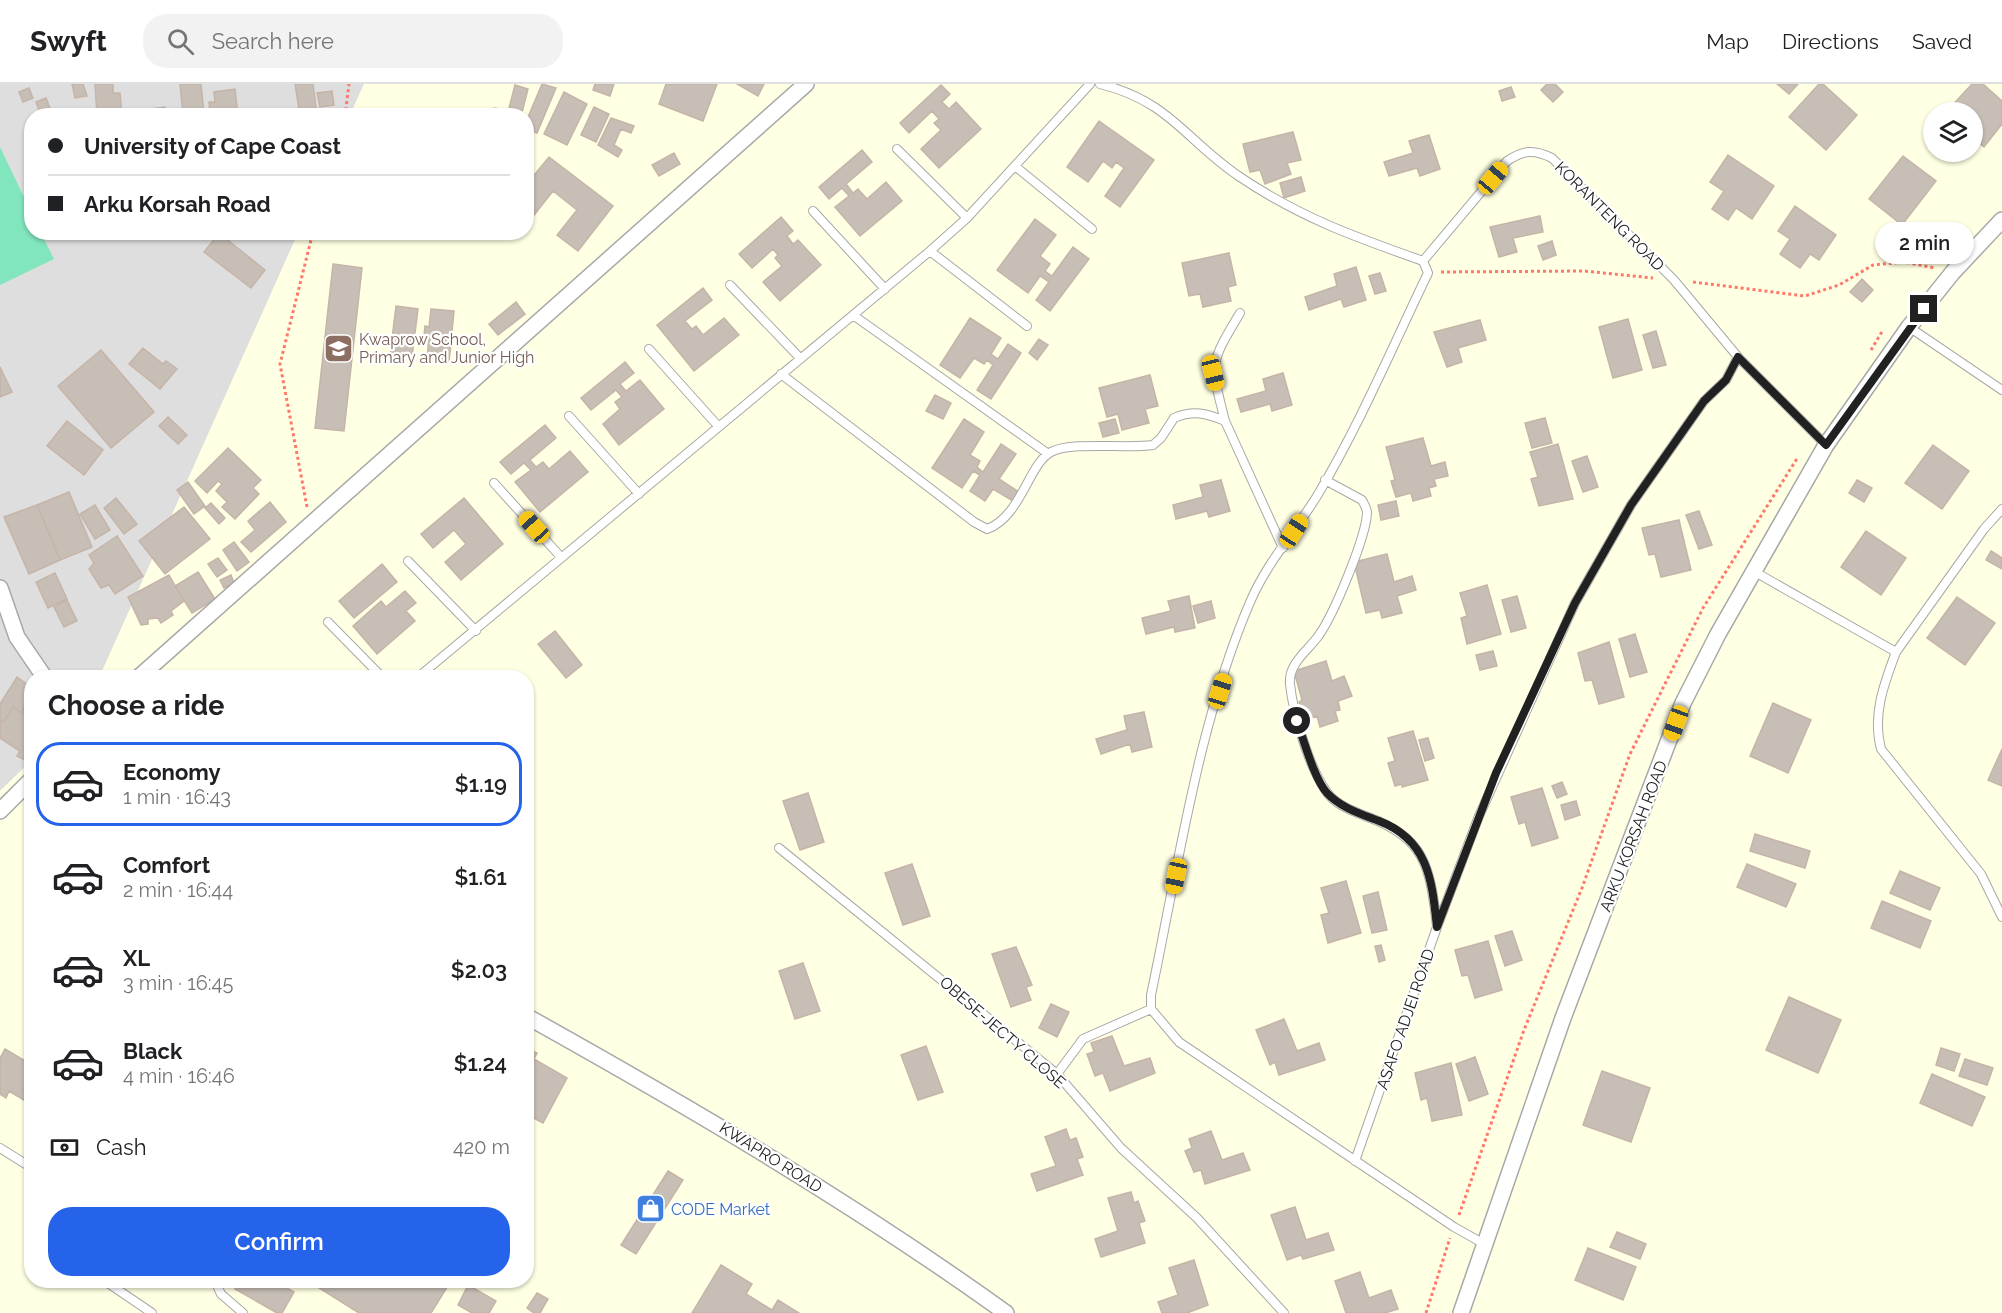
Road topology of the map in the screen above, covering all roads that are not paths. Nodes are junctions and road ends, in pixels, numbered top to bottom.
1 (806, 84) edge
2 (1090, 84) edge
3 (1100, 84) edge
4 (897, 149) dead end
5 (1015, 166) junction
6 (813, 211) dead end
7 (967, 218) junction
8 (2002, 220) edge
9 (1092, 229) dead end
10 (930, 251) junction
11 (1423, 261) junction
12 (730, 285) dead end
13 (885, 289) junction
14 (1240, 313) dead end
15 (853, 315) junction
16 (1028, 326) dead end
17 (1909, 327) junction
18 (649, 349) dead end
19 (1738, 357) junction
20 (800, 358) junction
21 (781, 374) junction
22 (2002, 390) edge
23 (570, 416) dead end
24 (1225, 421) junction
25 (718, 426) junction
26 (1826, 445) junction
27 (1047, 453) junction
28 (1325, 480) junction
29 (494, 483) dead end
30 (639, 494) junction
31 (2002, 510) edge
32 (1283, 548) junction
33 (560, 556) junction
34 (408, 561) dead end
35 (1755, 572) junction
36 (0, 588) edge
37 (328, 622) dead end
38 (476, 631) junction
39 (1896, 652) junction
40 (40, 670) edge
41 (147, 670) edge
42 (375, 670) edge
43 (427, 670) edge
44 (24, 787) edge
45 (0, 811) edge
46 (779, 848) dead end
47 (2002, 917) edge
48 (1437, 927) junction
49 (1151, 1009) junction
50 (534, 1020) edge
51 (1057, 1074) junction
52 (0, 1148) edge
53 (1355, 1161) junction
54 (24, 1163) edge
55 (1486, 1245) junction
56 (115, 1288) edge
57 (217, 1288) edge
58 (152, 1313) edge
59 (243, 1313) edge
60 (1006, 1313) edge
61 (1284, 1313) edge
62 (1461, 1313) edge

1 - 41 street
2 - 5 lane
3 - 11 lane
4 - 7 lane
5 - 7 lane
5 - 9 lane
6 - 13 lane
7 - 10 lane
8 - 17 street, ARKU KORSAH ROAD
10 - 13 lane
10 - 16 lane
11 - 19 lane, KORANTENG ROAD
11 - 28 lane
12 - 20 lane
13 - 15 lane
14 - 24 lane
15 - 20 lane
15 - 27 lane
17 - 22 lane
17 - 26 street, ARKU KORSAH ROAD
18 - 25 lane
19 - 26 lane
19 - 48 lane, ASAFO ADJEI ROAD
20 - 21 lane
21 - 25 lane
21 - 27 lane
23 - 30 lane
24 - 27 lane
24 - 32 lane
25 - 30 lane
26 - 35 street, ARKU KORSAH ROAD
28 - 32 lane
28 - 48 lane
29 - 33 lane
30 - 33 lane
31 - 39 lane
32 - 49 lane
33 - 38 lane
34 - 38 lane
35 - 39 lane
35 - 55 street, ARKU KORSAH ROAD
36 - 40 street
37 - 42 lane
38 - 43 lane
39 - 47 lane
44 - 45 street
46 - 51 lane, OBESE-JECTY CLOSE
48 - 53 lane, ASAFO ADJEI ROAD
49 - 51 lane
49 - 53 lane
50 - 60 street, KWAPRO ROAD
51 - 61 lane, OBESE-JECTY CLOSE
52 - 54 lane
53 - 55 lane
55 - 62 street, ARKU KORSAH ROAD
56 - 58 lane
57 - 59 lane

